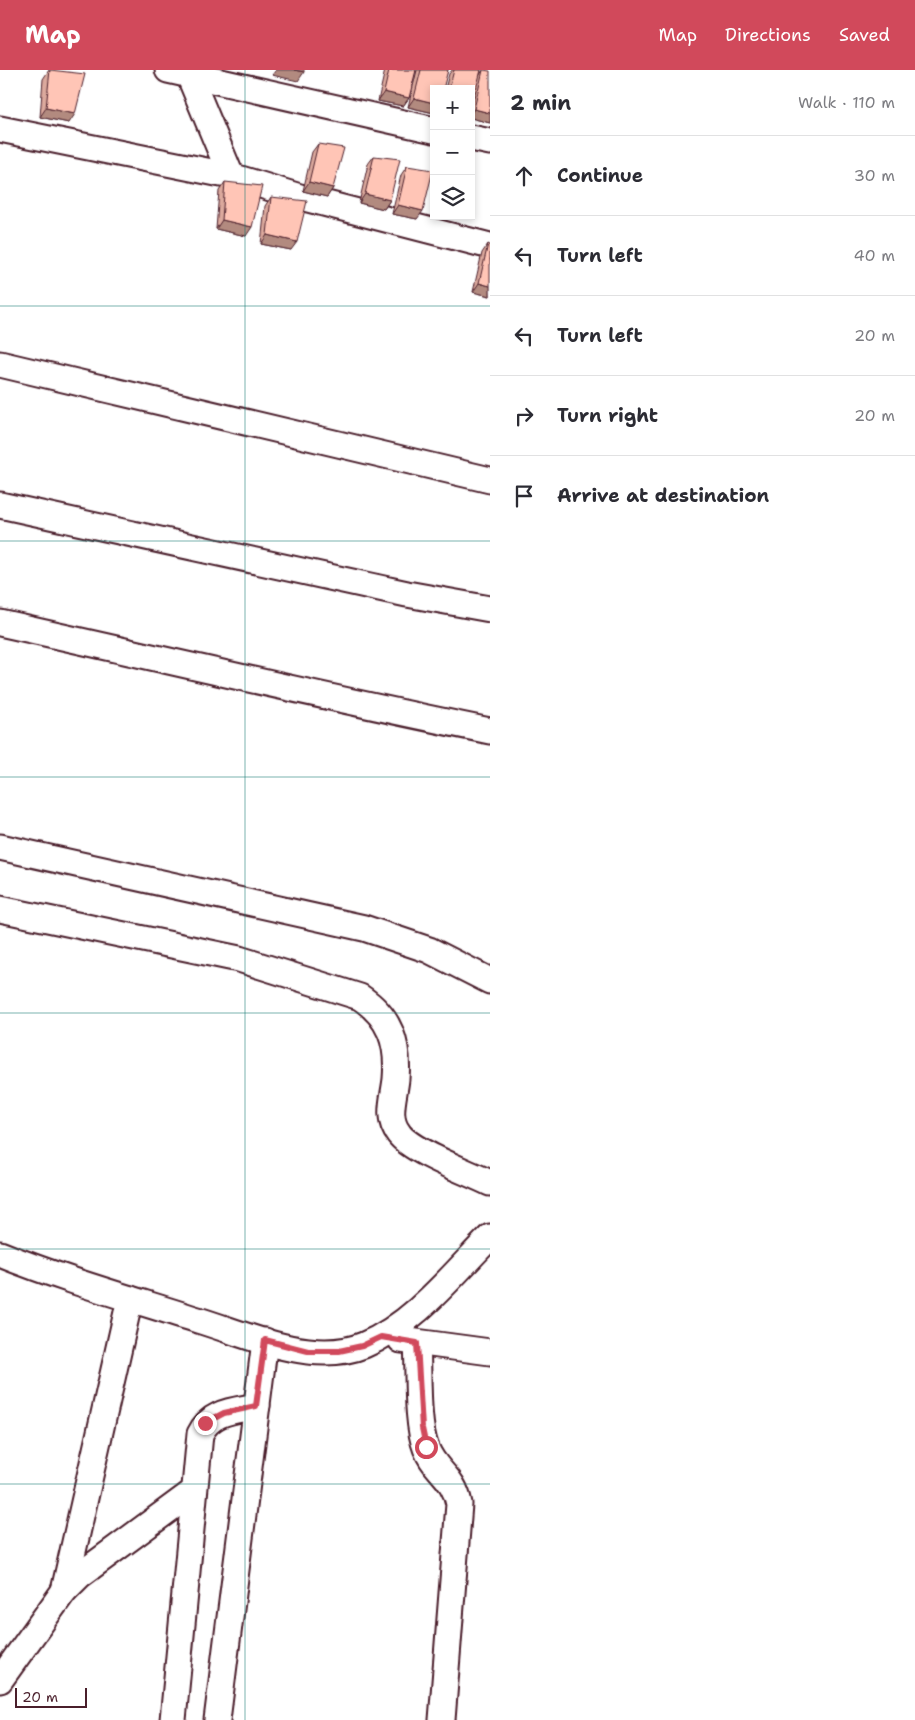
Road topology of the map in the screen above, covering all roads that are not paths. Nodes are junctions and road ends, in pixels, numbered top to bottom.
1 (181, 72) edge
2 (430, 129) edge
3 (0, 130) edge
4 (475, 139) edge
5 (490, 142) edge
6 (231, 176) junction
7 (490, 246) edge
8 (0, 364) edge
9 (490, 480) edge
10 (0, 505) edge
11 (490, 609) edge
12 (0, 623) edge
13 (490, 731) edge
14 (0, 847) edge
15 (0, 909) edge
16 (490, 981) edge
17 (490, 1182) edge
18 (490, 1237) edge
19 (0, 1254) edge
20 (130, 1299) junction
21 (381, 1337) junction
22 (265, 1340) junction
23 (417, 1343) junction
24 (490, 1352) edge
25 (256, 1406) junction
26 (194, 1491) junction
27 (64, 1591) junction
28 (0, 1680) edge
29 (173, 1720) edge
30 (217, 1720) edge
31 (442, 1720) edge

1 - 2 street
1 - 6 street
3 - 6 street
4 - 5 street
6 - 7 street
8 - 9 street
10 - 11 street
12 - 13 street
14 - 16 street
15 - 17 street
18 - 21 street
19 - 20 street
20 - 22 street
20 - 27 street
21 - 22 street
21 - 23 street
22 - 25 street
23 - 24 street
23 - 31 street
25 - 26 street
25 - 30 street
26 - 27 street
26 - 29 street
27 - 28 street

